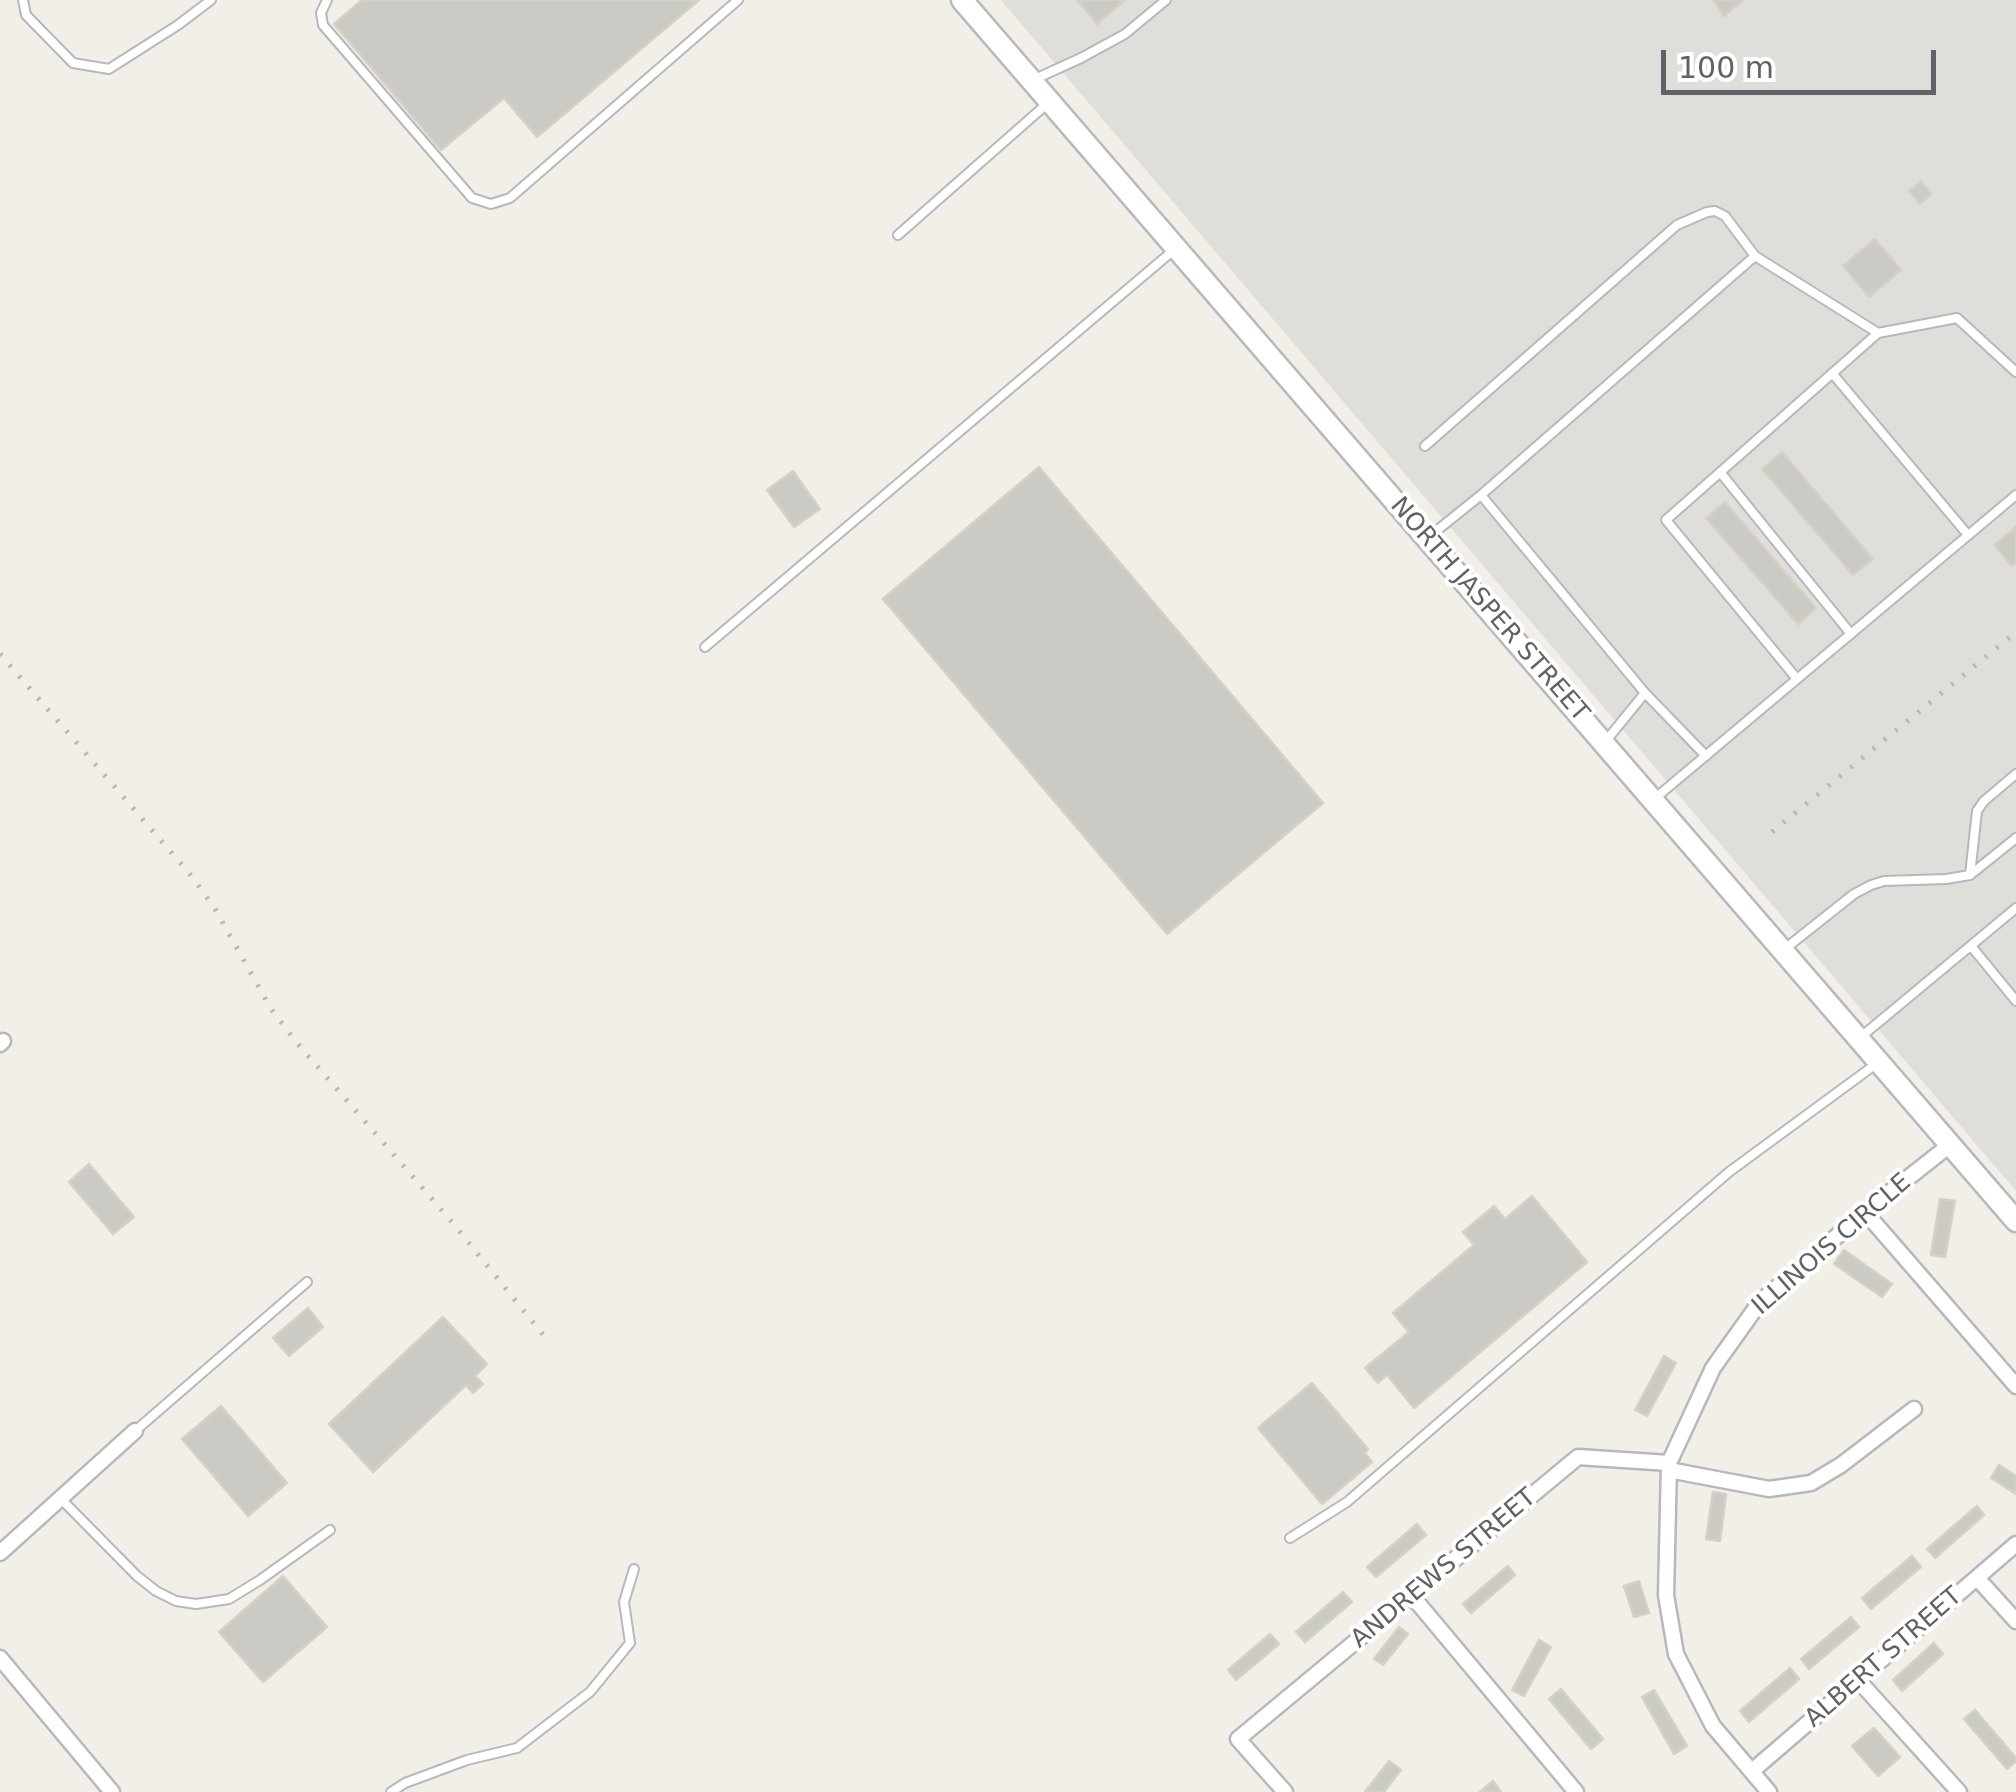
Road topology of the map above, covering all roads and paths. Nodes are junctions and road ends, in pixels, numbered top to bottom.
1 (23, 0) edge
2 (211, 0) edge
3 (327, 0) edge
4 (738, 0) edge
5 (962, 0) edge
6 (1166, 0) edge
7 (1031, 80) junction
8 (1050, 102) junction
9 (898, 235) dead end
10 (1176, 248) junction
11 (1755, 256) junction
12 (1878, 333) junction
13 (2016, 372) edge
14 (1832, 374) junction
15 (1424, 446) dead end
16 (1720, 472) junction
17 (2016, 495) edge
18 (1480, 496) junction
19 (1968, 536) junction
20 (1427, 538) junction
21 (1852, 634) junction
22 (705, 647) dead end
23 (1797, 680) junction
24 (1645, 693) junction
25 (1604, 743) junction
26 (1706, 756) junction
27 (2016, 774) edge
28 (1653, 800) junction
29 (2016, 838) edge
30 (1970, 875) junction
31 (2016, 908) edge
32 (1971, 946) junction
33 (1783, 951) junction
34 (2016, 1001) edge
35 (1859, 1038) junction
36 (1880, 1062) junction
37 (1951, 1144) junction
38 (1866, 1212) junction
39 (2016, 1221) edge
40 (307, 1282) dead end
41 (2016, 1386) edge
42 (1914, 1409) dead end
43 (135, 1431) joint
44 (1669, 1466) junction
45 (61, 1499) junction
46 (330, 1530) dead end
47 (1290, 1538) dead end
48 (2016, 1544) edge
49 (0, 1553) edge
50 (634, 1570) dead end
51 (1977, 1578) junction
52 (1412, 1596) junction
53 (2016, 1621) edge
54 (0, 1658) edge
55 (1858, 1680) junction
56 (1752, 1772) junction
57 (112, 1792) edge
58 (391, 1792) edge
59 (1285, 1792) edge
60 (1576, 1792) edge
61 (1769, 1792) edge
62 (1959, 1792) edge

1 - 2 lane
3 - 4 lane
5 - 7 street, NORTH JASPER STREET
6 - 7 lane
7 - 8 street, NORTH JASPER STREET
8 - 9 lane
8 - 10 street, NORTH JASPER STREET
10 - 20 street, NORTH JASPER STREET
10 - 22 lane
11 - 12 lane
11 - 15 lane
11 - 18 lane
12 - 13 lane
12 - 14 lane
14 - 16 lane
14 - 19 lane
16 - 21 lane
16 - 23 lane
17 - 19 lane
18 - 20 lane
18 - 24 lane
19 - 21 lane
20 - 25 street, NORTH JASPER STREET
21 - 23 lane
23 - 26 lane
24 - 25 lane
24 - 26 lane
25 - 28 street, NORTH JASPER STREET
26 - 28 lane
27 - 30 lane
28 - 33 street, NORTH JASPER STREET
29 - 30 lane
30 - 33 lane
31 - 32 lane
32 - 34 lane
32 - 35 lane
33 - 35 street, NORTH JASPER STREET
35 - 36 street, NORTH JASPER STREET
36 - 37 street, NORTH JASPER STREET
36 - 47 lane
37 - 38 street, ILLINOIS CIRCLE
37 - 39 street, NORTH JASPER STREET
38 - 41 street
38 - 44 street, ILLINOIS CIRCLE
40 - 43 lane
42 - 44 street, ANDREWS STREET
43 - 45 street
44 - 52 street, ANDREWS STREET
44 - 56 street, ILLINOIS CIRCLE
45 - 46 lane
45 - 49 street
48 - 51 street, ALBERT STREET
50 - 58 lane
51 - 53 street
51 - 55 street, ALBERT STREET
52 - 59 street, ANDREWS STREET
52 - 60 street
54 - 57 street
55 - 56 street, ALBERT STREET
55 - 62 street
56 - 61 street, ILLINOIS CIRCLE

